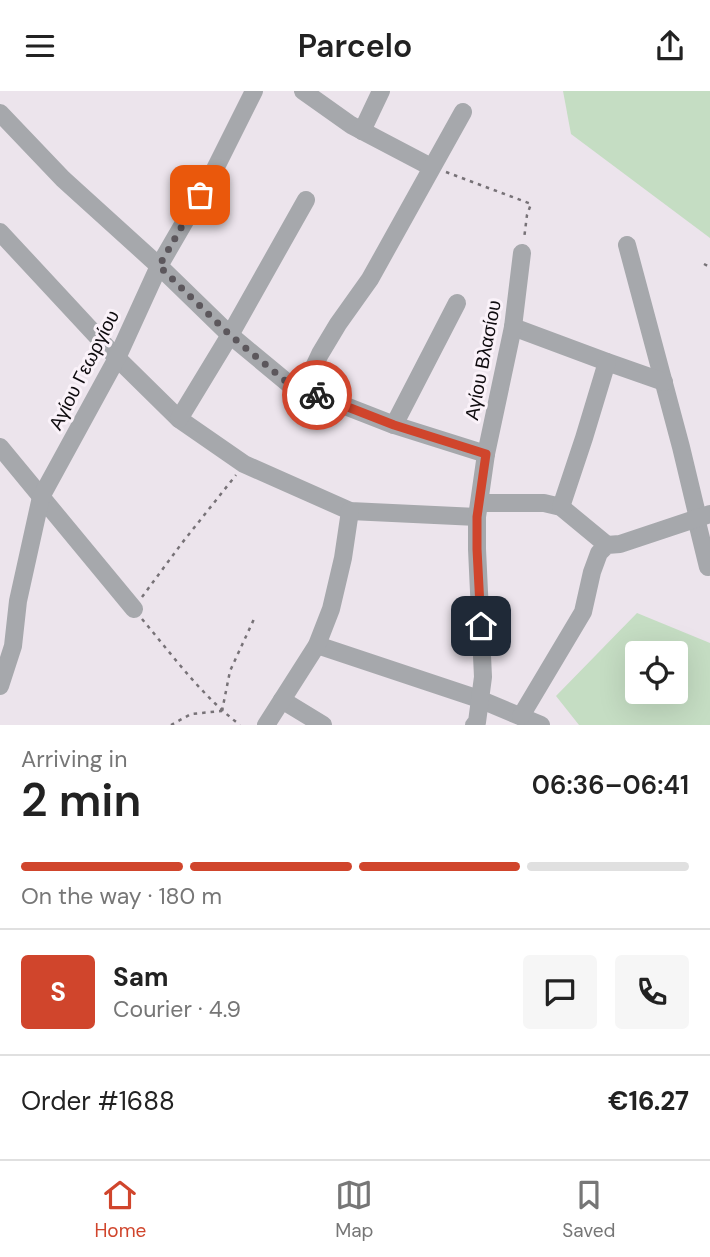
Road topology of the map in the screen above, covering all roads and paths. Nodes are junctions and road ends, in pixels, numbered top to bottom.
1 (254, 91) edge
2 (303, 91) edge
3 (381, 91) edge
4 (463, 112) dead end
5 (0, 113) edge
6 (362, 131) junction
7 (431, 167) junction
8 (306, 200) dead end
9 (0, 232) edge
10 (627, 245) dead end
11 (522, 253) joint
12 (704, 264) dead end
13 (159, 266) junction
14 (710, 267) edge
15 (457, 303) dead end
16 (513, 327) junction
17 (230, 335) junction
18 (117, 358) junction
19 (607, 362) junction
20 (664, 381) junction
21 (303, 390) junction
22 (179, 419) junction
23 (394, 425) junction
24 (0, 447) edge
25 (486, 454) junction
26 (244, 464) junction
27 (41, 497) junction
28 (561, 507) junction
29 (478, 510) junction
30 (350, 511) junction
31 (701, 517) edge
32 (607, 545) junction
33 (708, 567) dead end
34 (134, 609) junction
35 (254, 619) dead end
36 (317, 645) junction
37 (0, 686) edge
38 (480, 699) junction
39 (282, 700) junction
40 (222, 711) junction
41 (521, 716) junction
42 (171, 725) edge
43 (240, 725) edge
44 (266, 725) edge
45 (323, 725) edge
46 (474, 725) edge
47 (541, 725) edge

1 - 13 street, Αγίου Γεωργίου
2 - 6 street
3 - 6 street
4 - 7 street
5 - 13 street
6 - 7 street
7 - 11 path
7 - 21 street
8 - 17 street
9 - 18 street
10 - 20 street
11 - 16 street, Αγίου Βλασίου
12 - 14 path
13 - 17 street
13 - 18 street, Αγίου Γεωργίου
15 - 23 street
16 - 19 street
16 - 25 street, Αγίου Βλασίου
17 - 21 street
17 - 22 street
18 - 22 street
18 - 27 street, Αγίου Γεωργίου
19 - 20 street
19 - 28 street
20 - 31 street
21 - 23 street
22 - 26 street
23 - 25 street
24 - 27 street
25 - 29 street, Αγίου Βλασίου
26 - 30 street
26 - 34 path
27 - 34 street
27 - 37 street, Αγίου Γεωργίου
28 - 29 street
28 - 32 street
29 - 30 street
29 - 38 street, Αγίου Βλασίου
30 - 36 street
31 - 32 street
31 - 33 street
32 - 41 street
34 - 40 path
35 - 40 path
36 - 38 street
36 - 39 street
38 - 41 street
38 - 46 street, Αγίου Βλασίου
39 - 44 street
39 - 45 street
40 - 42 path
40 - 43 path
41 - 47 street

